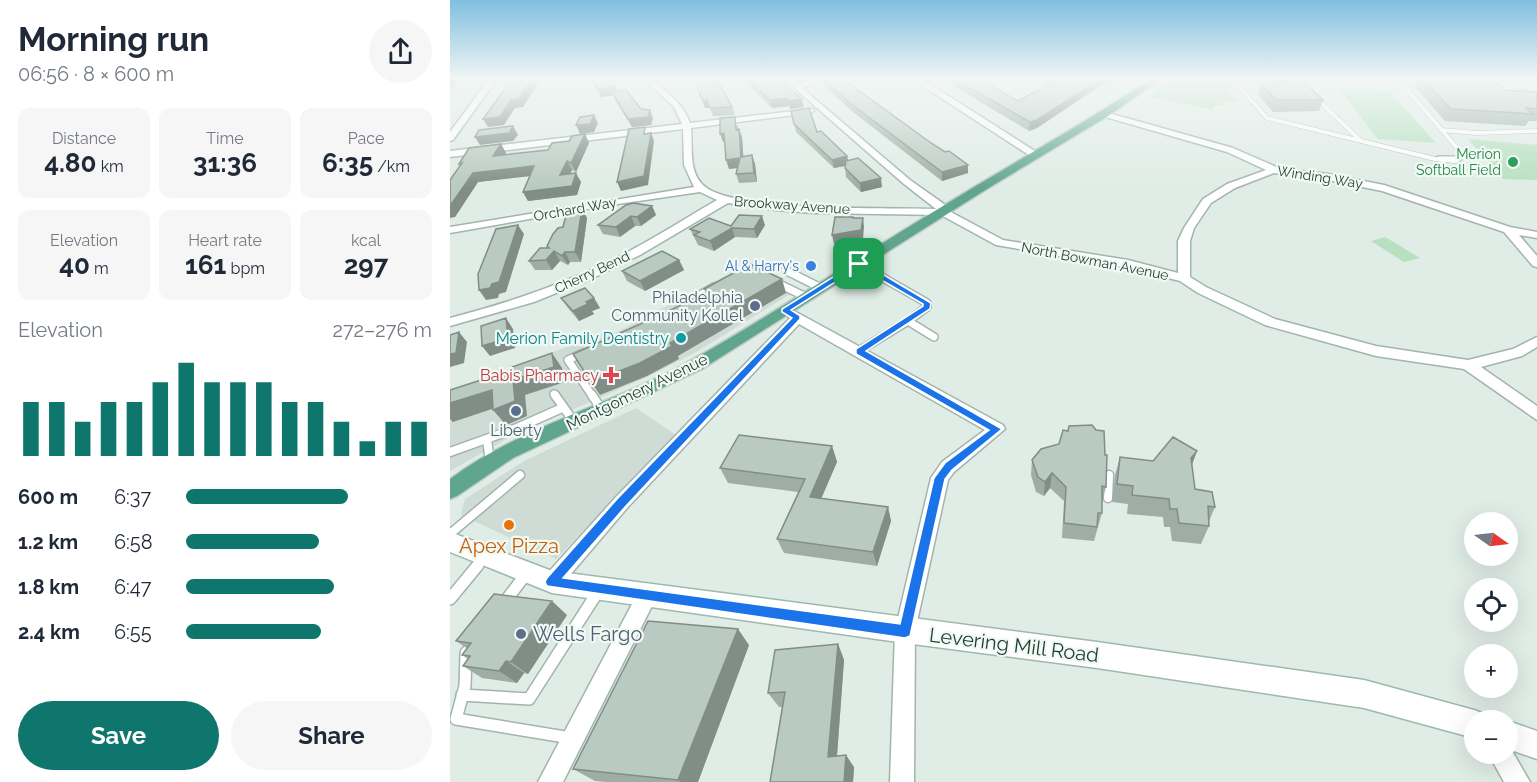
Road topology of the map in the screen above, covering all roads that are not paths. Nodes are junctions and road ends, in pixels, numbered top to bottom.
1 (464, 115) edge
2 (682, 115) edge
3 (777, 115) edge
4 (830, 115) edge
5 (974, 115) edge
6 (1102, 115) edge
7 (1110, 115) edge
8 (1264, 115) edge
9 (1335, 115) edge
10 (1429, 115) edge
11 (687, 126) junction
12 (453, 130) edge
13 (1441, 130) junction
14 (1537, 131) edge
15 (450, 138) edge
16 (1362, 141) junction
17 (450, 154) edge
18 (1036, 155) junction
19 (1274, 170) junction
20 (701, 189) junction
21 (725, 200) junction
22 (943, 213) junction
23 (450, 230) edge
24 (1508, 230) junction
25 (1537, 235) edge
26 (1537, 263) edge
27 (859, 264) junction
28 (785, 270) dead end
29 (767, 278) edge
30 (1184, 279) junction
31 (720, 284) edge
32 (820, 288) junction
33 (806, 297) junction
34 (673, 310) edge
35 (791, 314) junction
36 (908, 321) junction
37 (450, 322) edge
38 (934, 337) dead end
39 (1537, 341) edge
40 (590, 350) edge
41 (859, 351) junction
42 (1468, 365) junction
43 (554, 394) dead end
44 (602, 410) junction
45 (1537, 414) edge
46 (568, 415) junction
47 (487, 440) junction
48 (450, 452) edge
49 (493, 461) junction
50 (520, 475) dead end
51 (1109, 475) edge
52 (450, 490) edge
53 (1108, 498) edge
54 (450, 534) edge
55 (450, 542) edge
56 (485, 557) junction
57 (527, 573) junction
58 (552, 582) junction
59 (600, 589) junction
60 (647, 596) junction
61 (450, 599) edge
62 (500, 609) edge
63 (905, 631) junction
64 (480, 635) edge
65 (462, 695) junction
66 (1464, 721) edge
67 (1518, 738) edge
68 (573, 739) junction
69 (1537, 745) edge
70 (1507, 764) edge
71 (550, 782) edge
72 (902, 782) edge
73 (1518, 782) edge

1 - 12 street
2 - 11 street
3 - 11 street
4 - 22 street, North Bowman Avenue
5 - 18 street
6 - 18 main road, Montgomery Avenue
7 - 19 street, Winding Way
8 - 16 lane
9 - 16 lane
10 - 13 lane
11 - 17 street
11 - 20 street
12 - 15 street
13 - 14 lane
13 - 16 lane
18 - 22 main road, Montgomery Avenue
19 - 24 street, Winding Way
19 - 30 street
20 - 21 street, Brookway Avenue
20 - 23 street, Orchard Way
21 - 22 street, Brookway Avenue
21 - 37 street, Cherry Bend
22 - 27 main road, Montgomery Avenue
22 - 30 street, North Bowman Avenue
24 - 25 street, Winding Way
24 - 26 street
27 - 32 main road, Montgomery Avenue
27 - 36 lane
28 - 32 lane
29 - 33 lane
30 - 42 street, North Bowman Avenue
31 - 34 lane
32 - 33 main road, Montgomery Avenue
33 - 35 main road, Montgomery Avenue
35 - 41 street
35 - 44 main road, Montgomery Avenue
35 - 58 street
36 - 38 lane
36 - 41 lane
39 - 42 street
40 - 44 lane
41 - 63 street
42 - 45 street, North Bowman Avenue
43 - 46 lane
44 - 46 main road, Montgomery Avenue
46 - 47 lane
46 - 49 main road, Montgomery Avenue
47 - 48 lane
47 - 49 lane
49 - 52 main road, Montgomery Avenue
50 - 54 lane
51 - 53 lane
55 - 56 street, Levering Mill Road
56 - 57 street, Levering Mill Road
56 - 61 lane
57 - 58 street, Levering Mill Road
57 - 62 lane
58 - 59 street, Levering Mill Road
59 - 60 street, Levering Mill Road
59 - 65 lane
60 - 63 street, Levering Mill Road
60 - 68 street
63 - 66 street, Levering Mill Road
63 - 72 street
64 - 65 lane
65 - 68 lane
67 - 69 street
68 - 71 street
70 - 73 street

